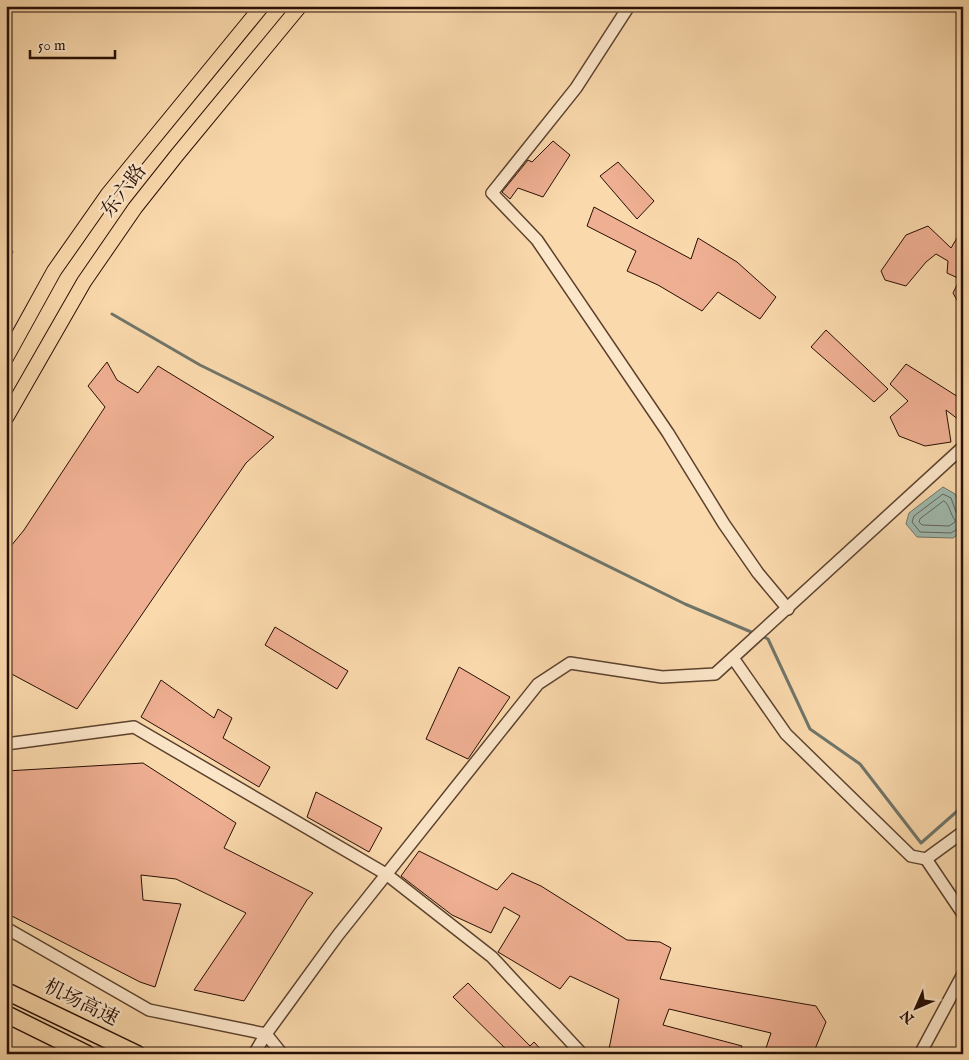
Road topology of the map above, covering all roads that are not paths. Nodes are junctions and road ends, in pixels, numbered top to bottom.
1 (262, 6) edge
2 (300, 6) edge
3 (629, 6) edge
4 (6, 358) edge
5 (6, 418) edge
6 (963, 447) edge
7 (788, 609) junction
8 (733, 658) junction
9 (6, 744) edge
10 (963, 832) edge
11 (926, 859) junction
12 (386, 874) junction
13 (963, 914) edge
14 (6, 928) edge
15 (963, 974) edge
16 (6, 991) edge
17 (6, 1014) edge
18 (266, 1034) junction
19 (87, 1054) edge
20 (137, 1054) edge
21 (254, 1054) edge
22 (282, 1054) edge
23 (582, 1054) edge
24 (920, 1054) edge

1 - 4 main road, 东六路
2 - 5 main road, 东六路
3 - 7 street
6 - 7 street
7 - 8 street
8 - 11 street
8 - 12 street
9 - 12 street
10 - 11 street
11 - 13 street
12 - 18 street
12 - 23 street
14 - 18 street
15 - 24 street
16 - 20 highway, 机场高速
17 - 19 highway
18 - 21 street
18 - 22 street

